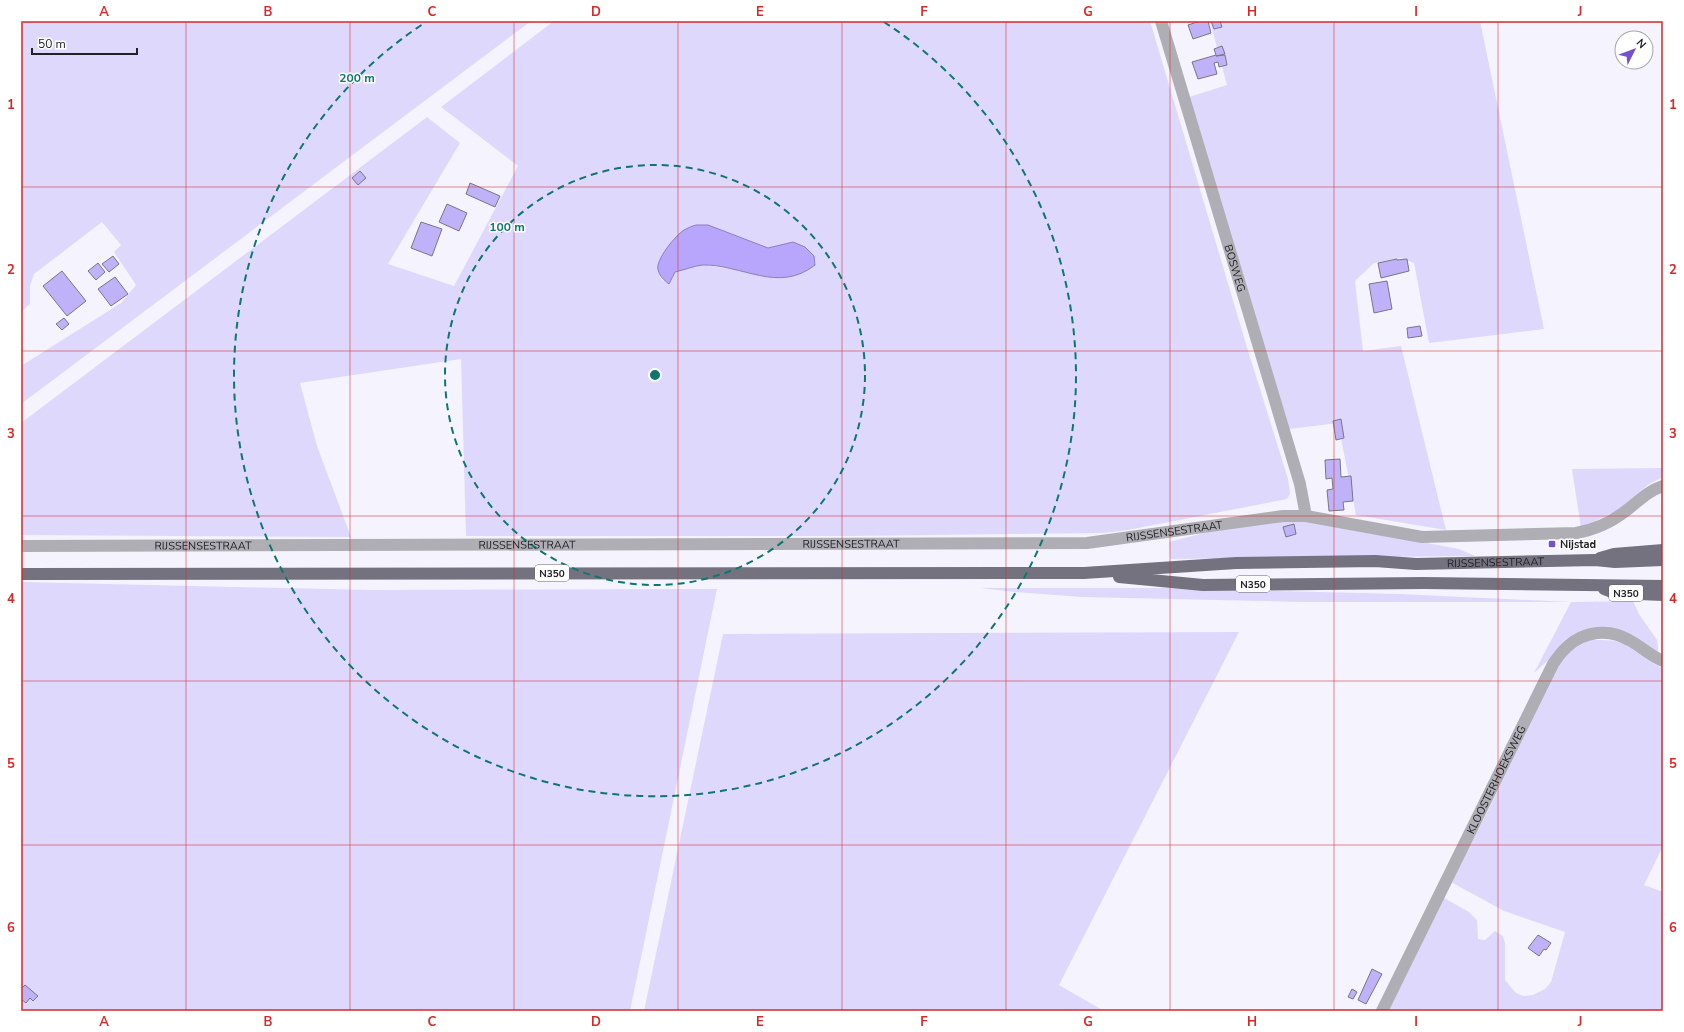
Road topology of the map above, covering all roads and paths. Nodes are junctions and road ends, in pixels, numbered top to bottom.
1 (1160, 21) edge
2 (1663, 486) edge
3 (1306, 516) junction
4 (21, 546) edge
5 (1662, 554) edge
6 (1084, 573) junction
7 (21, 574) edge
8 (1590, 584) junction
9 (1663, 586) edge
10 (1663, 595) edge
11 (1663, 661) edge
12 (1382, 1011) edge

1 - 3 street, BOSWEG
2 - 3 street, RIJSSENSESTRAAT
3 - 4 street, RIJSSENSESTRAAT
5 - 6 main road, RIJSSENSESTRAAT / N350
6 - 7 main road, RIJSSENSESTRAAT / N350
6 - 8 main road, RIJSSENSESTRAAT / N350
8 - 9 main road, RIJSSENSESTRAAT / N350
8 - 10 main road, RIJSSENSESTRAAT / N350
11 - 12 street, KLOOSTERHOEKSWEG

